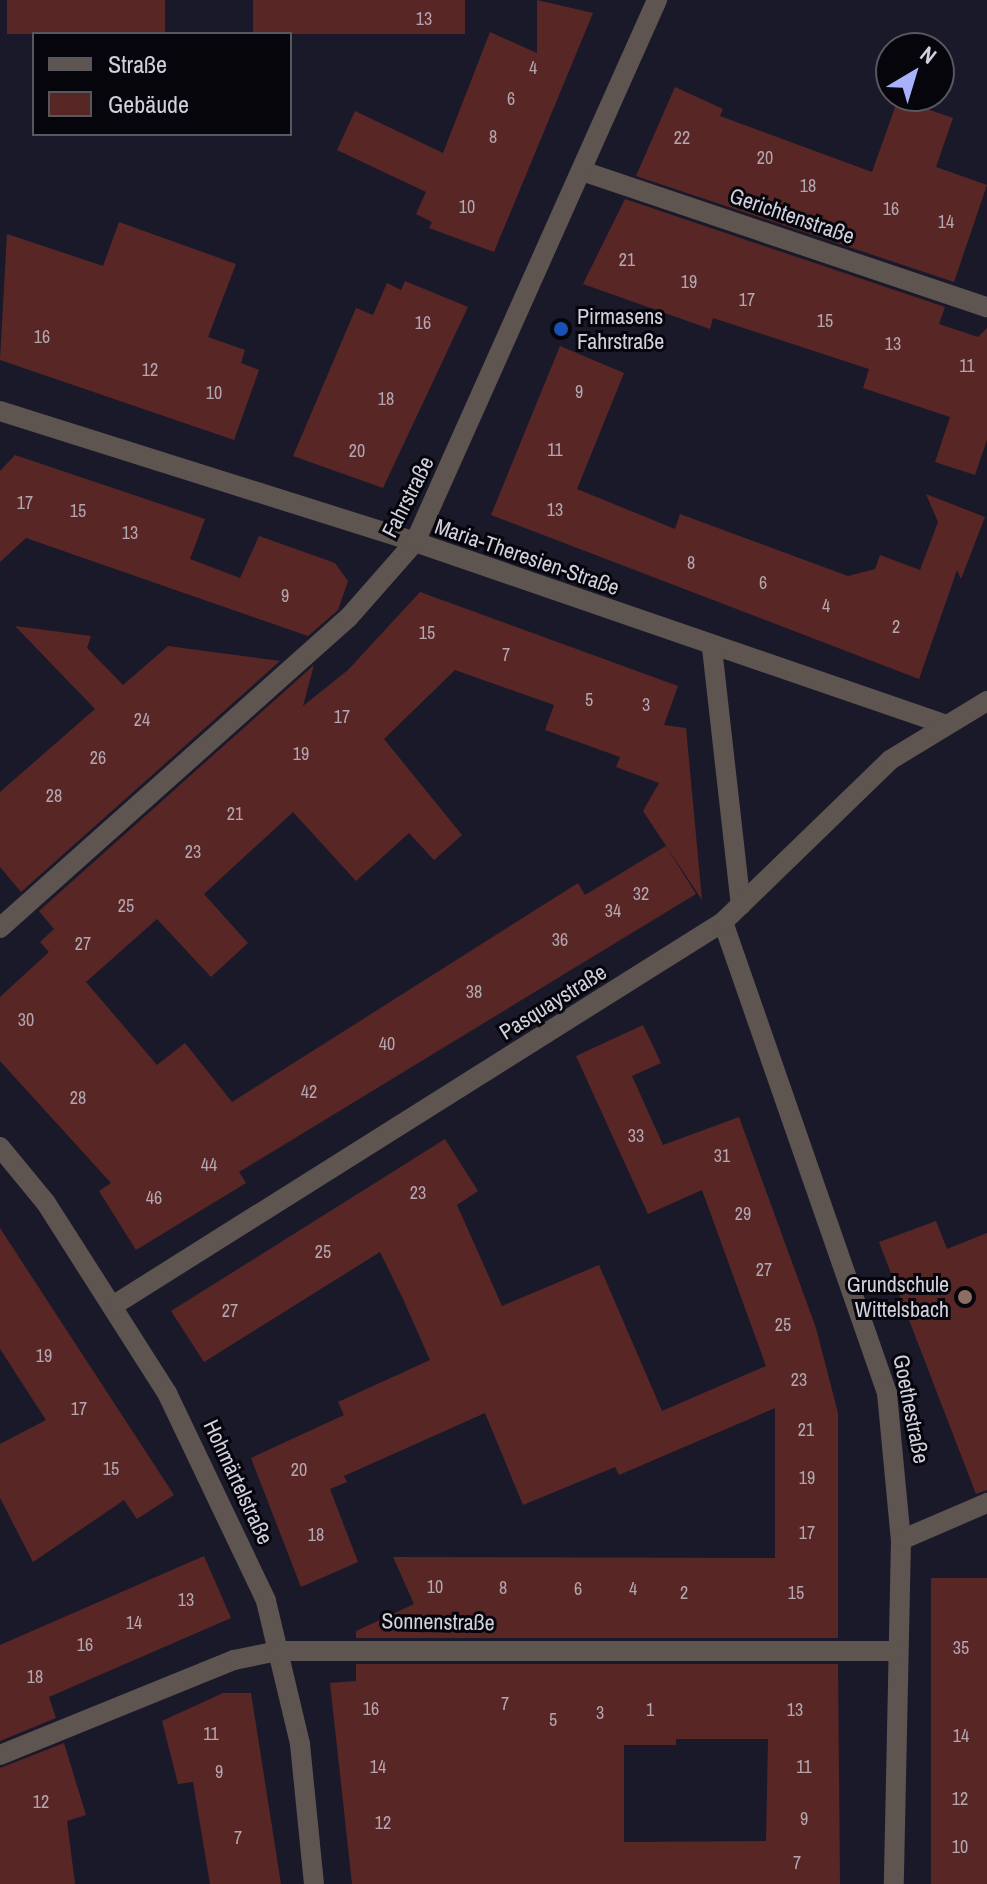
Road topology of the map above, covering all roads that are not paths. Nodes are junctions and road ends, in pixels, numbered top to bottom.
1 (657, 0) edge
2 (582, 171) junction
3 (987, 307) edge
4 (0, 411) edge
5 (415, 542) junction
6 (712, 648) junction
7 (987, 701) edge
8 (944, 724) junction
9 (741, 905) junction
10 (723, 922) junction
11 (0, 928) edge
12 (0, 1147) edge
13 (114, 1305) junction
14 (987, 1503) edge
15 (901, 1540) junction
16 (278, 1651) junction
17 (896, 1651) junction
18 (0, 1755) edge
19 (314, 1884) edge
20 (894, 1884) edge

1 - 2 street, Fahrstraße
2 - 3 street, Gerichtenstraße
2 - 5 street, Fahrstraße
4 - 5 street, Maria-Theresien-Straße
5 - 6 street, Maria-Theresien-Straße
5 - 11 street, Fahrstraße
6 - 8 street, Maria-Theresien-Straße
6 - 9 street
7 - 8 street, Pasquaystraße
8 - 9 street, Pasquaystraße
9 - 10 street, Pasquaystraße
10 - 13 street, Pasquaystraße
10 - 15 street, Goethestraße
12 - 13 street, Hohmärtelstraße
13 - 16 street, Hohmärtelstraße
14 - 15 street
15 - 17 street, Goethestraße
16 - 17 street, Sonnenstraße
16 - 18 street, Sonnenstraße
16 - 19 street, Hohmärtelstraße
17 - 20 street, Goethestraße

